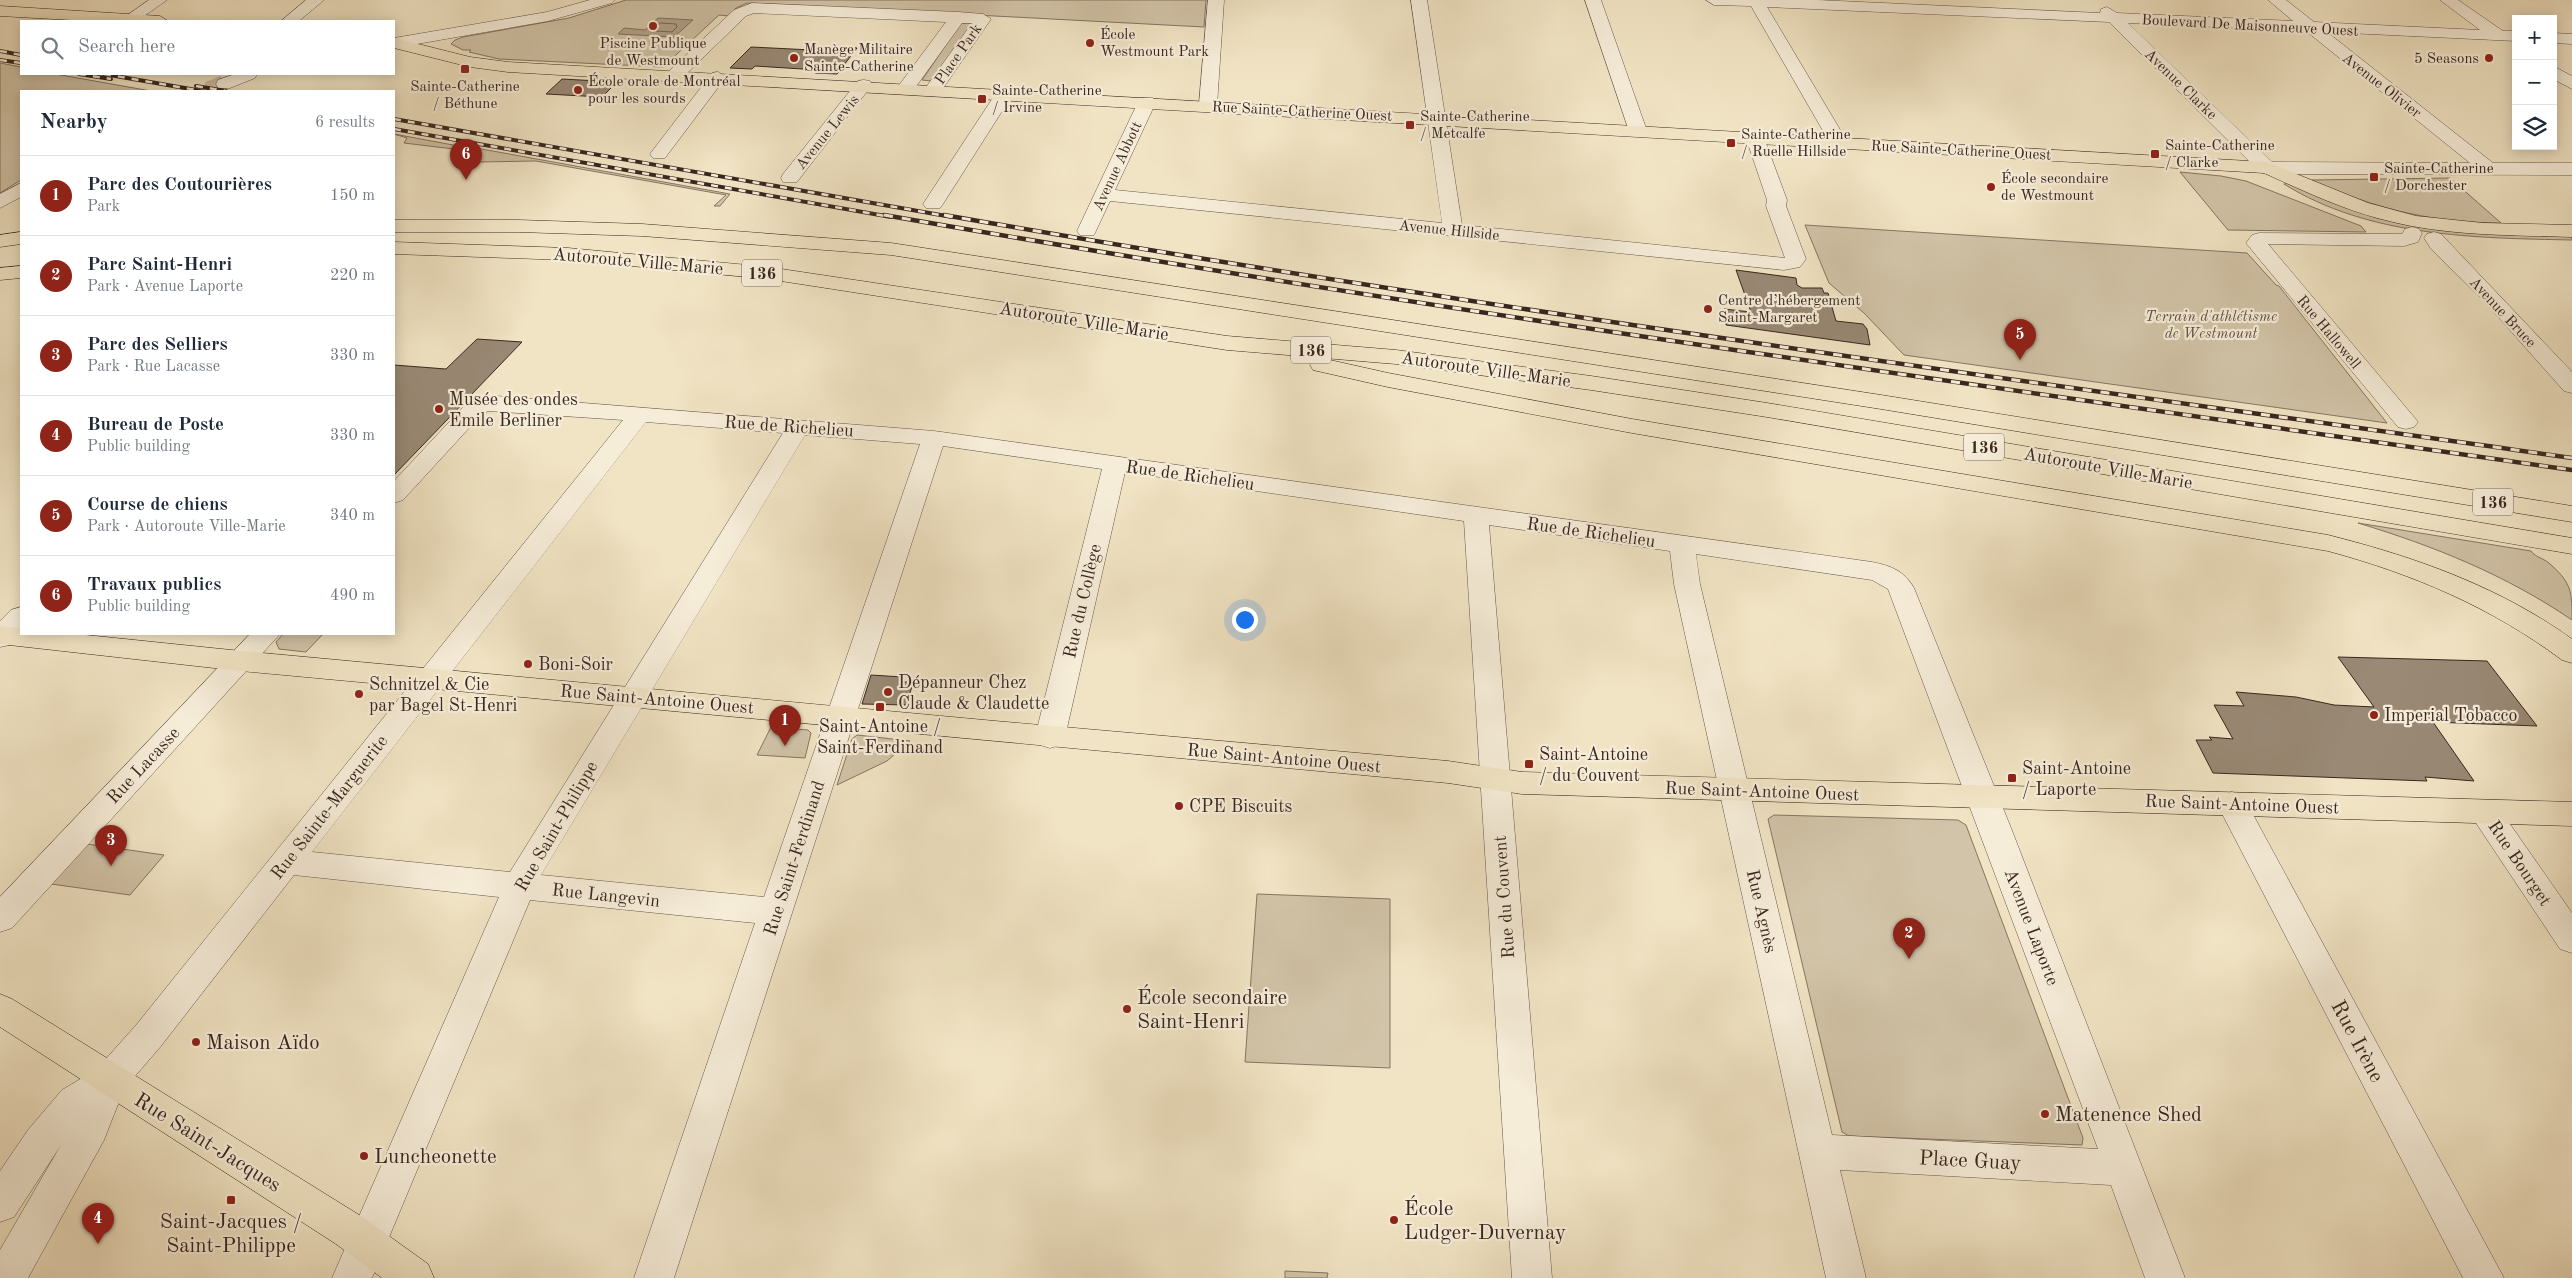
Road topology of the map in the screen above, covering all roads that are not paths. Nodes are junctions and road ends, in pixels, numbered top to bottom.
1 (159, 0) edge
2 (316, 0) edge
3 (607, 0) edge
4 (1216, 0) edge
5 (1419, 0) edge
6 (1593, 0) edge
7 (1714, 0) edge
8 (2094, 0) edge
9 (2276, 0) edge
10 (2448, 0) edge
11 (1756, 1) edge
12 (1936, 5) edge
13 (0, 11) edge
14 (0, 16) edge
15 (958, 17) junction
16 (2113, 18) junction
17 (61, 20) edge
18 (129, 20) edge
19 (290, 20) edge
20 (2308, 27) junction
21 (2508, 36) edge
22 (2557, 38) edge
23 (2572, 39) edge
24 (395, 43) edge
25 (395, 43) edge
26 (2557, 74) edge
27 (246, 75) edge
28 (675, 75) junction
29 (718, 77) junction
30 (224, 84) tunnel mouth
31 (2572, 84) edge
32 (864, 86) junction
33 (906, 88) junction
34 (933, 90) junction
35 (1004, 94) junction
36 (1148, 102) junction
37 (1208, 105) junction
38 (1438, 119) junction
39 (1638, 130) junction
40 (1755, 138) junction
41 (1840, 143) junction
42 (659, 154) dead end
43 (2267, 168) junction
44 (2572, 168) edge
45 (2489, 169) junction
46 (790, 178) dead end
47 (20, 190) edge
48 (1104, 195) junction
49 (0, 202) edge
50 (933, 204) dead end
51 (395, 212) edge
52 (395, 226) edge
53 (1453, 230) junction
54 (2572, 230) edge
55 (1087, 231) dead end
56 (2412, 233) junction
57 (20, 238) edge
58 (2434, 238) junction
59 (0, 240) edge
60 (2572, 245) edge
61 (395, 248) edge
62 (891, 249) junction
63 (20, 250) edge
64 (0, 252) edge
65 (20, 272) edge
66 (0, 274) edge
67 (1227, 343) junction
68 (2572, 386) edge
69 (639, 415) junction
70 (2406, 422) dead end
71 (798, 427) junction
72 (934, 438) junction
73 (1116, 464) junction
74 (395, 494) edge
75 (2572, 514) edge
76 (1476, 516) junction
77 (1682, 544) junction
78 (2572, 546) edge
79 (1894, 579) joint
80 (20, 617) edge
81 (265, 635) edge
82 (1, 636) edge
83 (2572, 653) edge
84 (241, 661) junction
85 (432, 678) junction
86 (631, 697) junction
87 (840, 717) junction
88 (1050, 737) junction
89 (1496, 779) junction
90 (1735, 790) junction
91 (1982, 797) junction
92 (2232, 804) junction
93 (2484, 812) junction
94 (2572, 814) edge
95 (287, 862) junction
96 (520, 887) junction
97 (776, 912) junction
98 (0, 919) edge
99 (2572, 939) edge
100 (0, 1009) edge
101 (110, 1080) junction
102 (1818, 1152) junction
103 (2122, 1168) junction
104 (0, 1204) edge
105 (368, 1243) junction
106 (6, 1278) edge
107 (352, 1278) edge
108 (414, 1278) edge
109 (654, 1278) edge
110 (1532, 1278) edge
111 (1846, 1278) edge
112 (2165, 1278) edge
113 (2484, 1278) edge

1 - 18 street
2 - 19 street
3 - 24 street
4 - 37 street
5 - 38 street
6 - 39 street
7 - 11 street, Boulevard De Maisonneuve Ouest
8 - 16 street, Avenue Clarke
9 - 20 street, Avenue Olivier
10 - 21 street
11 - 12 street, Boulevard De Maisonneuve Ouest
11 - 41 street
12 - 16 street, Boulevard De Maisonneuve Ouest
13 - 18 main road
14 - 17 main road
15 - 28 street
15 - 33 street, Place Park
15 - 34 street, Place Park
16 - 20 street, Boulevard De Maisonneuve Ouest
16 - 43 street, Avenue Clarke
20 - 21 street, Boulevard De Maisonneuve Ouest
20 - 45 street, Avenue Olivier
22 - 23 street
25 - 28 main road, Rue Sainte-Catherine Ouest
26 - 31 street
27 - 30 street
28 - 29 main road, Rue Sainte-Catherine Ouest
29 - 32 main road, Rue Sainte-Catherine Ouest
29 - 42 street
32 - 33 main road, Rue Sainte-Catherine Ouest
32 - 46 street, Avenue Lewis
33 - 34 main road, Rue Sainte-Catherine Ouest
34 - 35 main road, Rue Sainte-Catherine Ouest
35 - 36 main road, Rue Sainte-Catherine Ouest
35 - 50 street
36 - 37 main road, Rue Sainte-Catherine Ouest
36 - 48 street, Avenue Abbott
37 - 38 main road, Rue Sainte-Catherine Ouest
38 - 39 main road, Rue Sainte-Catherine Ouest
38 - 53 street
39 - 40 main road, Rue Sainte-Catherine Ouest
40 - 41 main road, Rue Sainte-Catherine Ouest
40 - 53 street, Avenue Hillside
41 - 43 main road, Rue Sainte-Catherine Ouest
43 - 45 street, Rue Sainte-Catherine Ouest
43 - 54 main road
43 - 56 main road
44 - 45 street, Rue Sainte-Catherine Ouest
47 - 49 street
48 - 53 street, Avenue Hillside
48 - 55 street, Avenue Abbott
51 - 62 main road
52 - 62 main road, Autoroute Ville-Marie / 136
56 - 58 main road
56 - 70 street, Rue Hallowell
57 - 59 main road
58 - 60 main road
58 - 68 street, Avenue Bruce
61 - 67 main road, Autoroute Ville-Marie / 136
62 - 75 main road, Autoroute Ville-Marie / 136
63 - 64 main road
65 - 66 main road
67 - 78 main road, Autoroute Ville-Marie / 136
67 - 83 main road
69 - 71 street, Rue de Richelieu
69 - 74 street, Rue de Richelieu
69 - 85 street, Rue Sainte-Marguerite
71 - 72 street, Rue de Richelieu
71 - 86 street, Rue Saint-Philippe
72 - 73 street, Rue de Richelieu
72 - 87 street, Rue Saint-Ferdinand
73 - 76 street, Rue de Richelieu
73 - 88 street, Rue du Collège
76 - 77 street, Rue de Richelieu
76 - 89 street, Rue du Couvent
77 - 79 street, Rue de Richelieu
77 - 90 street, Rue Agnès
79 - 91 street, Avenue Laporte
80 - 82 street
81 - 84 street, Rue Lacasse
82 - 84 main road, Rue Saint-Antoine Ouest
84 - 85 main road, Rue Saint-Antoine Ouest
84 - 98 street, Rue Lacasse
85 - 86 main road, Rue Saint-Antoine Ouest
85 - 95 street, Rue Sainte-Marguerite
86 - 87 main road, Rue Saint-Antoine Ouest
86 - 96 street, Rue Saint-Philippe
87 - 88 main road, Rue Saint-Antoine Ouest
87 - 97 street, Rue Saint-Ferdinand
88 - 89 main road, Rue Saint-Antoine Ouest
89 - 90 main road, Rue Saint-Antoine Ouest
89 - 110 street, Rue du Couvent
90 - 91 main road, Rue Saint-Antoine Ouest
90 - 102 street, Rue Agnès
91 - 92 main road, Rue Saint-Antoine Ouest
91 - 103 street, Avenue Laporte
92 - 93 main road, Rue Saint-Antoine Ouest
92 - 113 street, Rue Irène
93 - 94 main road, Rue Saint-Antoine Ouest
93 - 99 street, Rue Bourget
95 - 96 street, Rue Langevin
95 - 101 street, Rue Sainte-Marguerite
96 - 97 street, Rue Langevin
96 - 105 street, Rue Saint-Philippe
97 - 109 street, Rue Saint-Ferdinand
100 - 101 main road, Rue Saint-Jacques
101 - 104 street, Rue Sainte-Marguerite
101 - 105 main road, Rue Saint-Jacques
101 - 106 street, Rue Sainte-Marguerite
102 - 103 street, Place Guay
102 - 111 street, Rue Agnès
103 - 112 street, Avenue Laporte
105 - 107 street, Rue Saint-Philippe
105 - 108 main road, Rue Saint-Jacques

